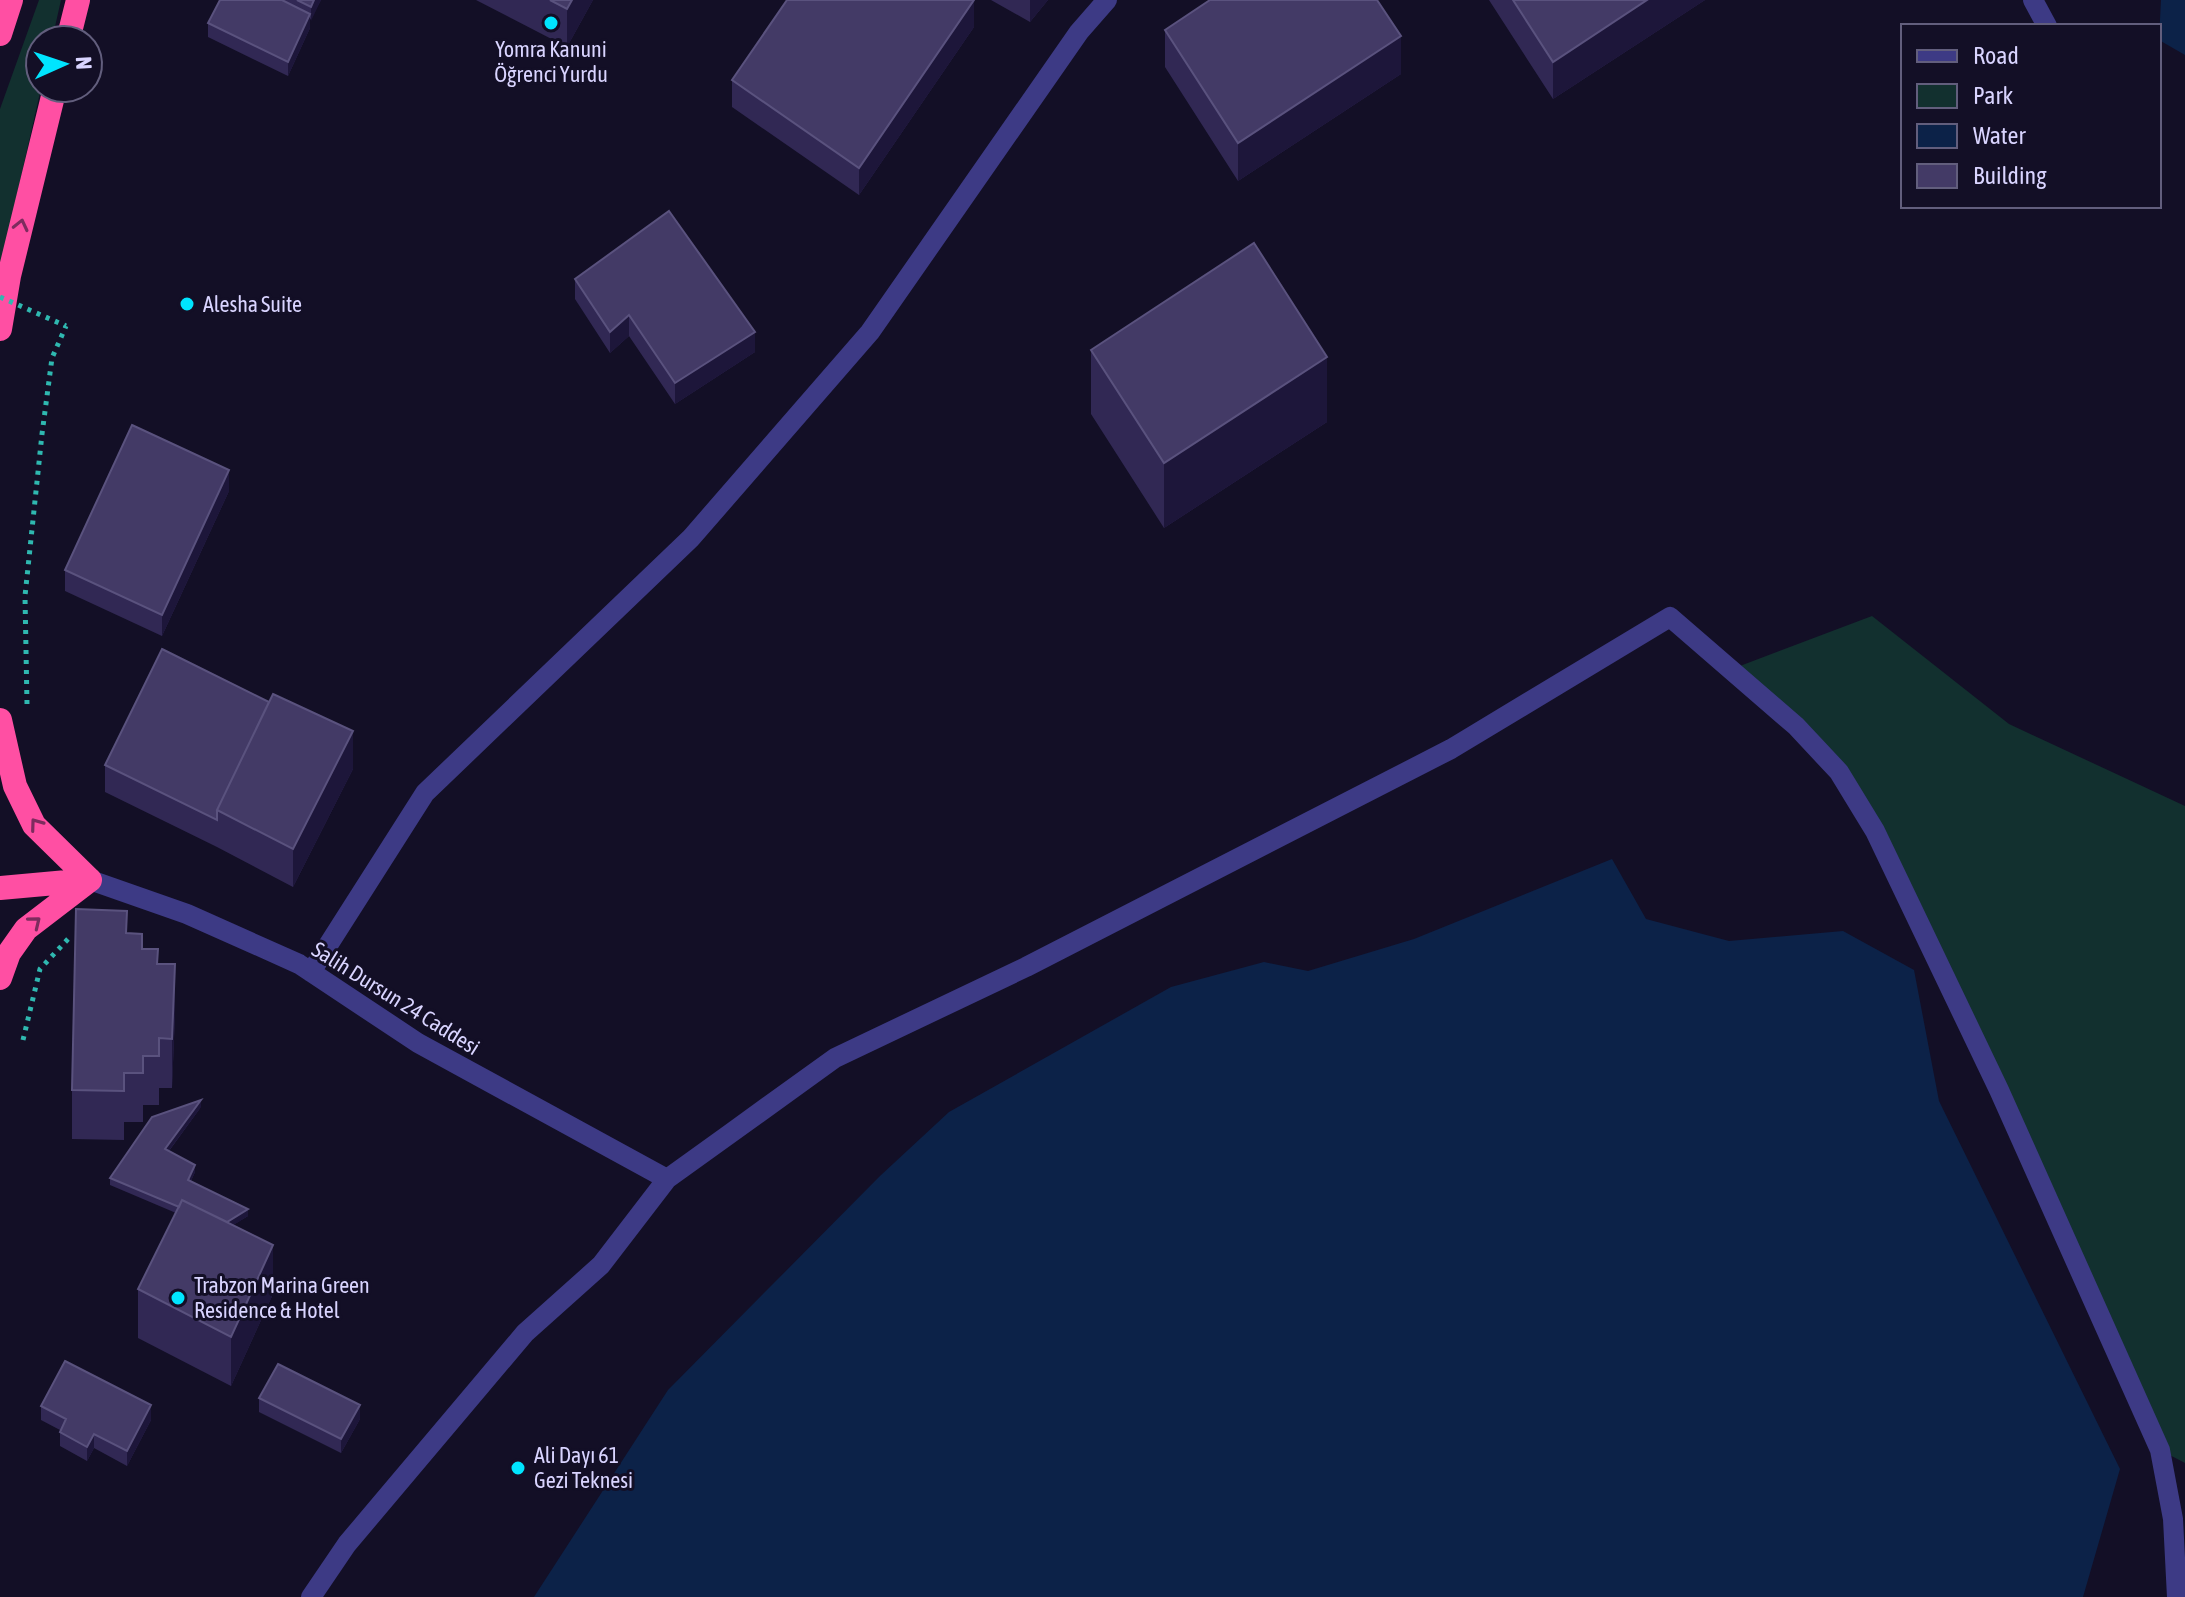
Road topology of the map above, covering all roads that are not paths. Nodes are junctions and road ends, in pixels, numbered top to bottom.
1 (11, 0) edge
2 (78, 0) edge
3 (1107, 0) edge
4 (2033, 0) edge
5 (72, 24) edge
6 (2046, 24) edge
7 (0, 34) edge
8 (51, 104) edge
9 (0, 329) edge
10 (0, 720) edge
11 (90, 880) junction
12 (0, 888) edge
13 (311, 972) junction
14 (0, 978) edge
15 (667, 1179) junction
16 (311, 1597) edge
17 (2177, 1597) edge

1 - 7 highway
2 - 5 highway
3 - 13 street
4 - 6 street
9 -> 8 highway
11 -> 10 highway
11 - 12 highway
11 - 13 street, Salih Dursun 24 Caddesi
14 -> 11 highway
13 - 15 street, Salih Dursun 24 Caddesi
15 - 16 street
15 - 17 street

